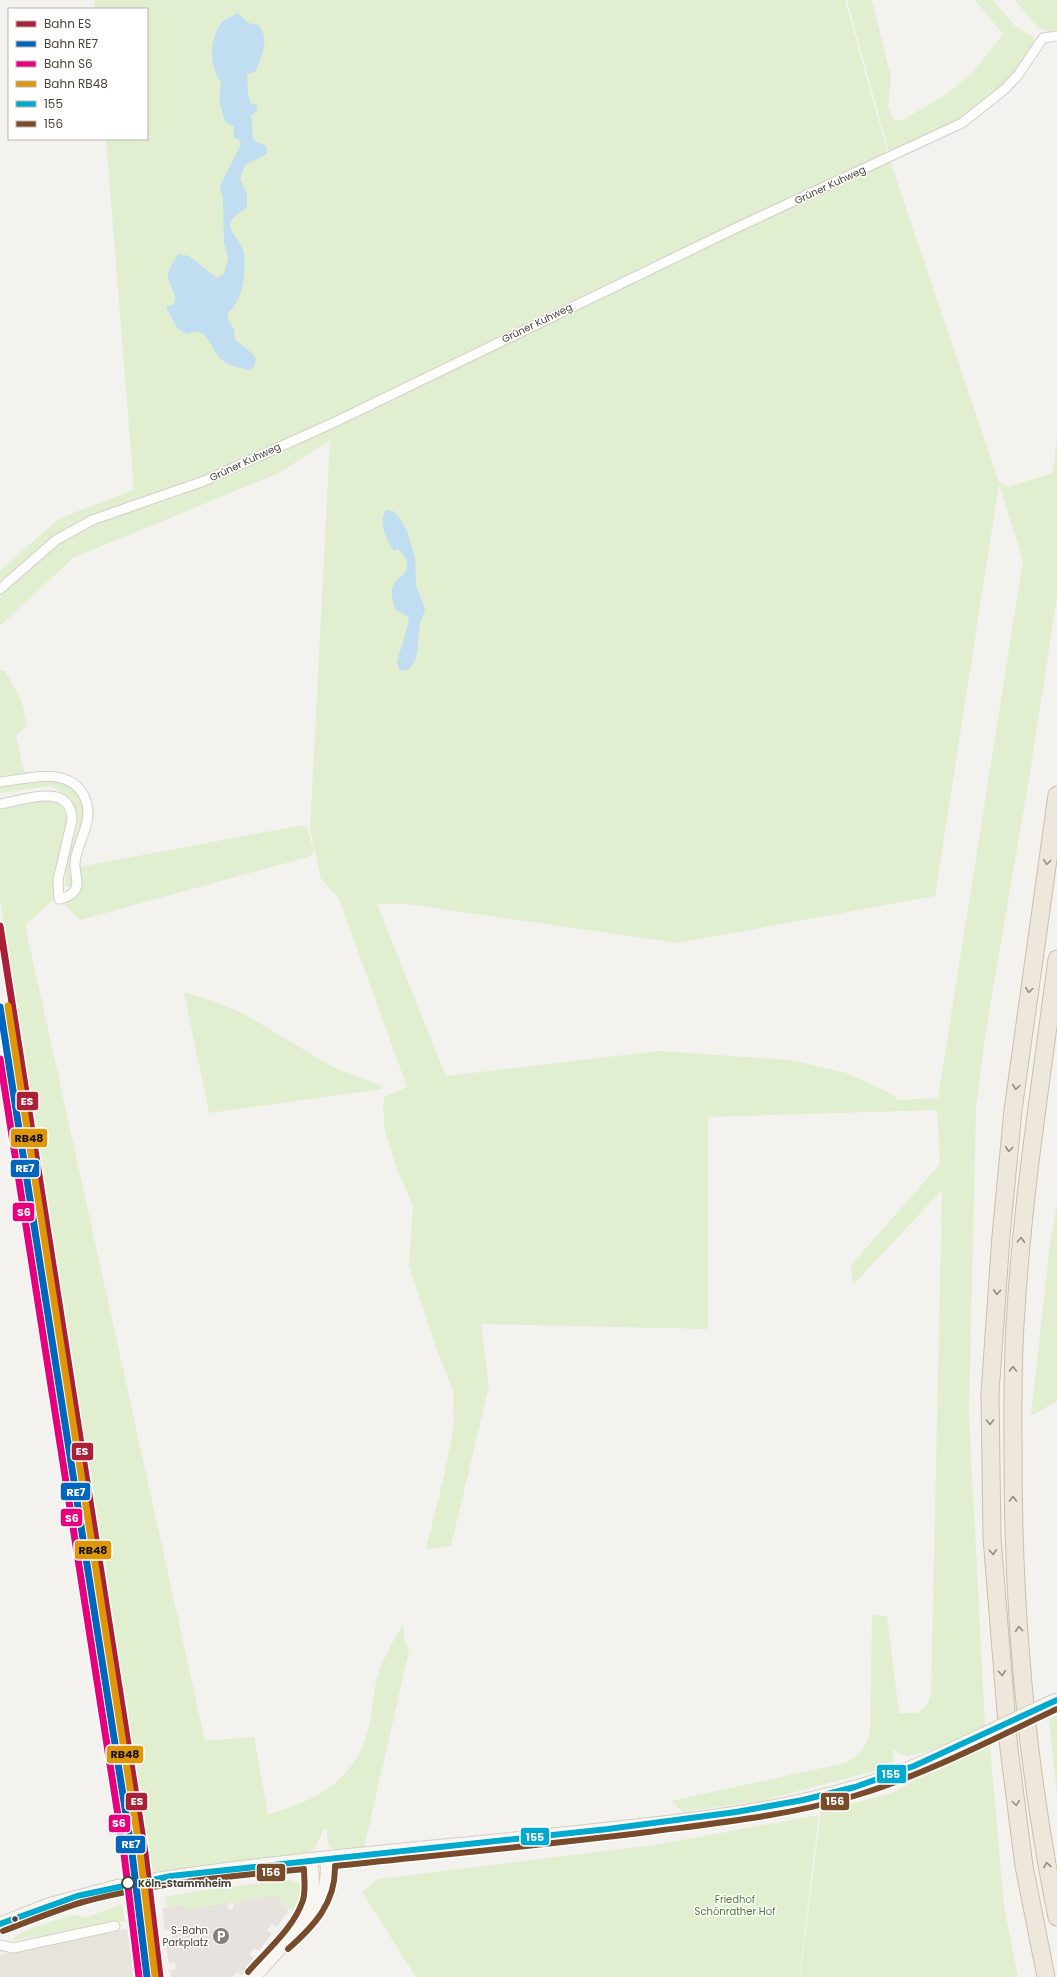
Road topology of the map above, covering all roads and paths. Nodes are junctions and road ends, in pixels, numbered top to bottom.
1 (1057, 36) edge
2 (0, 589) edge
3 (0, 782) edge
4 (1057, 795) edge
5 (0, 804) edge
6 (1057, 959) edge
7 (1057, 1700) edge
8 (327, 1859) junction
9 (311, 1860) junction
10 (153, 1880) tunnel mouth
11 (119, 1886) tunnel mouth
12 (1057, 1917) edge
13 (0, 1924) edge
14 (115, 1926) dead end
15 (283, 1943) junction
16 (0, 1945) edge
17 (254, 1977) edge
18 (1046, 1977) edge

1 - 2 street, Grüner Kuhweg
3 - 5 street
4 -> 18 highway
12 -> 6 highway
7 - 8 main road, bridge
8 - 9 main road
8 - 15 main road
9 - 10 main road
9 - 15 main road
11 - 13 main road
14 - 16 street
15 - 17 main road

